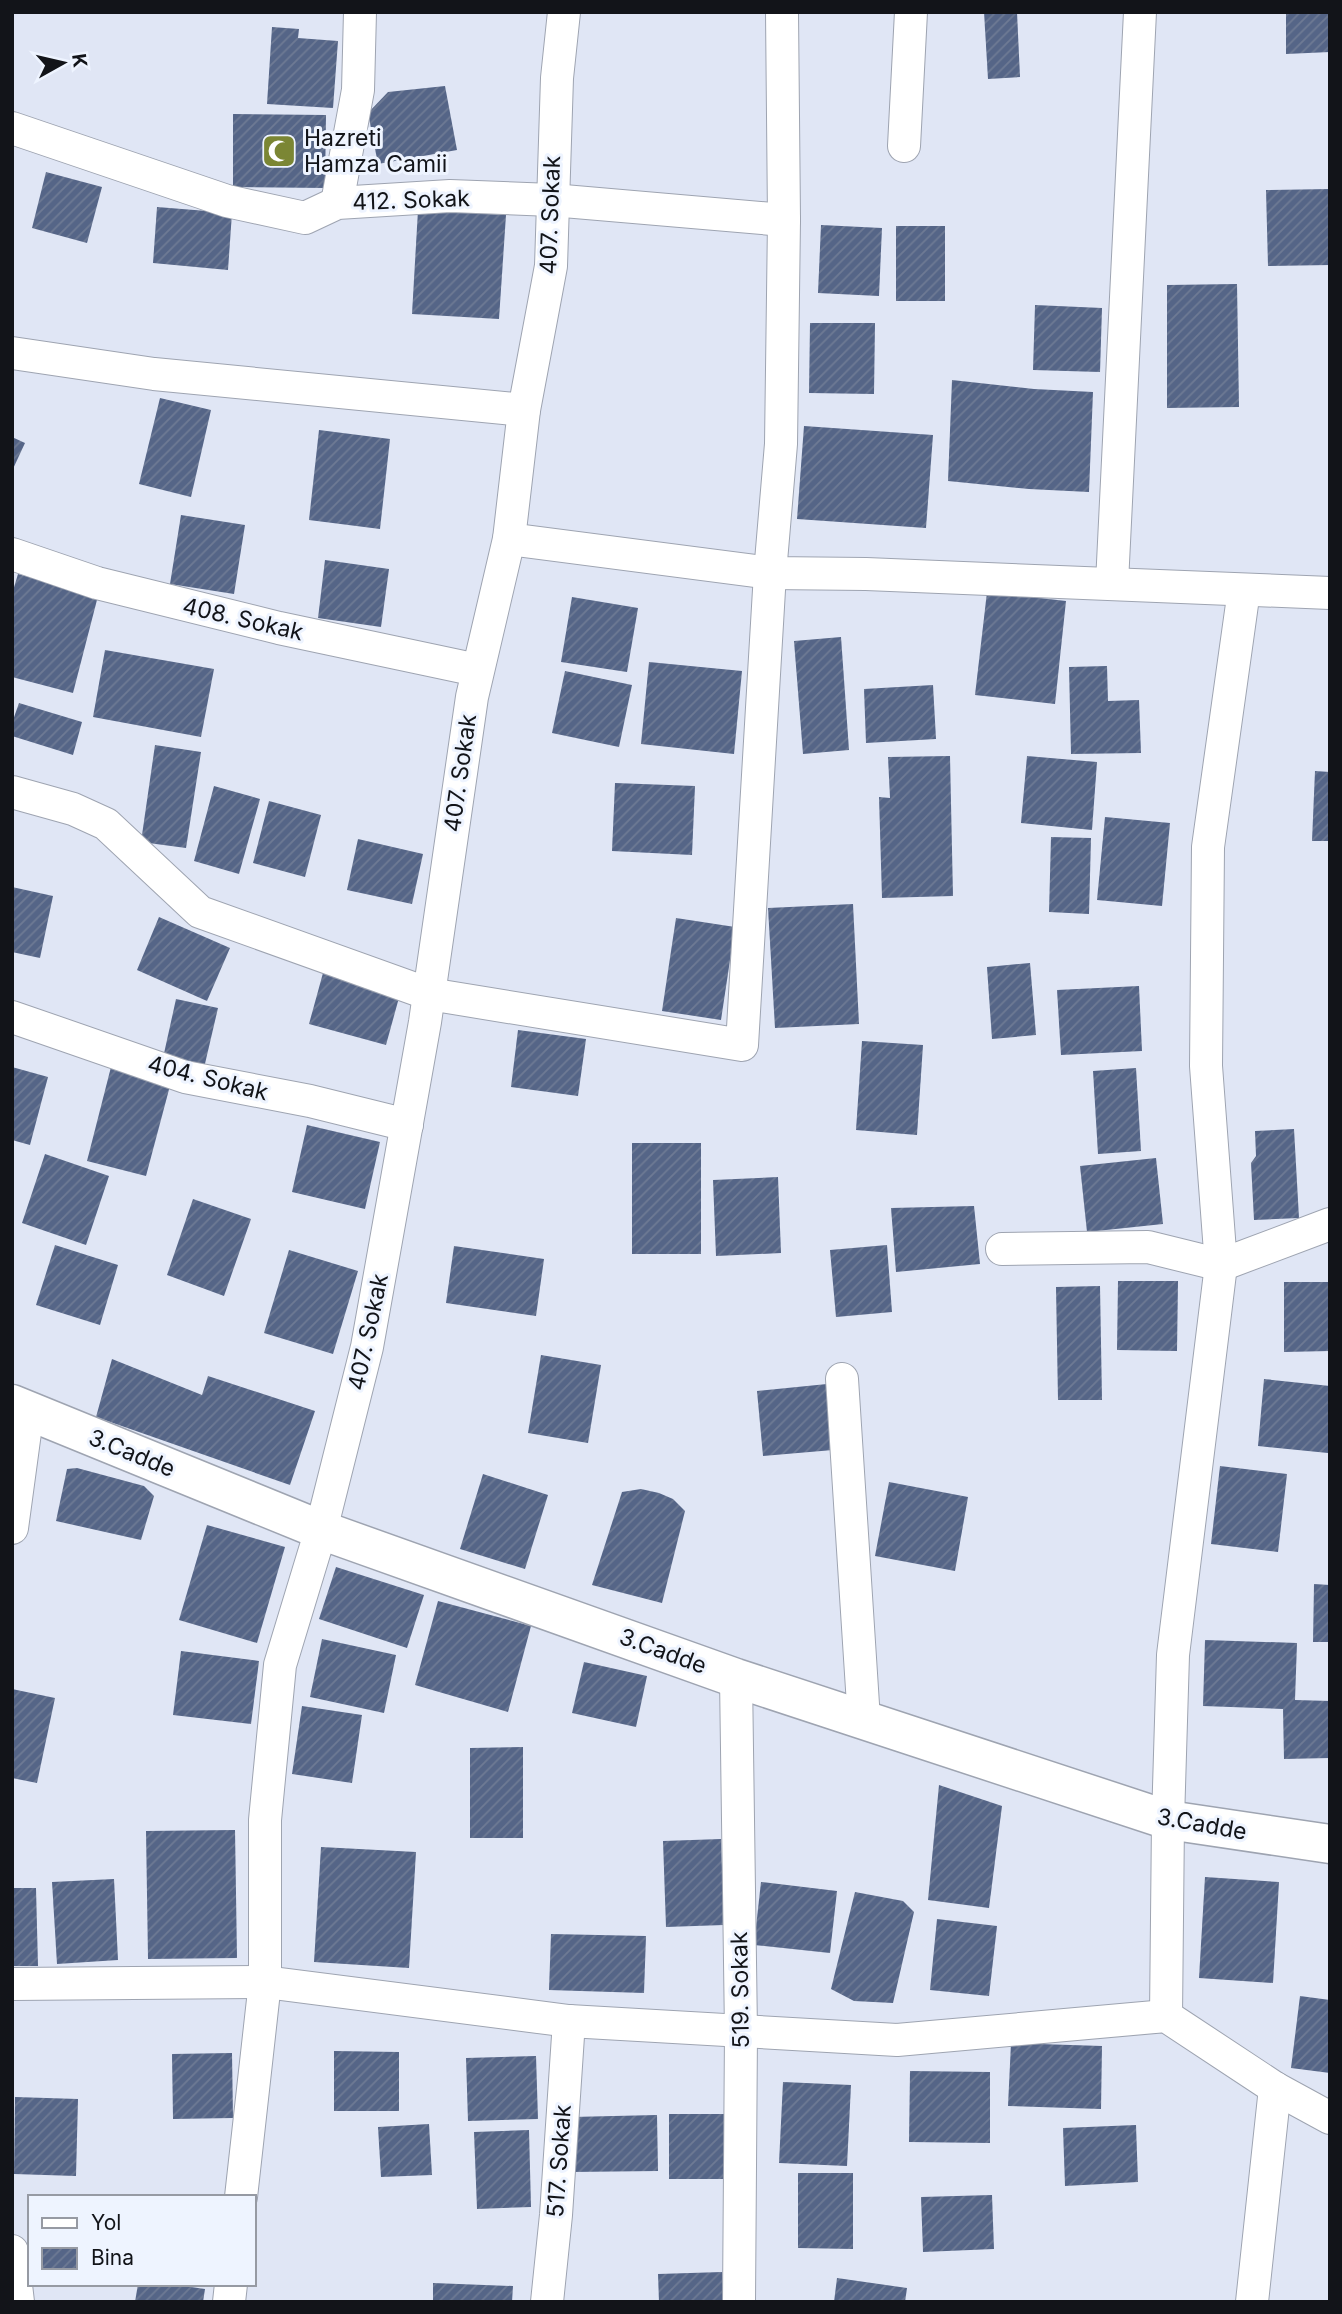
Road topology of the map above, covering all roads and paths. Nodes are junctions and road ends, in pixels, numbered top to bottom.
1 (360, 12) edge
2 (564, 12) edge
3 (782, 12) edge
4 (911, 12) edge
5 (1140, 12) edge
6 (12, 128) edge
7 (904, 146) dead end
8 (552, 200) junction
9 (337, 203) junction
10 (784, 220) junction
11 (12, 354) edge
12 (524, 410) junction
13 (509, 539) junction
14 (12, 554) edge
15 (770, 573) junction
16 (1112, 583) junction
17 (1244, 590) junction
18 (1330, 593) edge
19 (477, 670) junction
20 (12, 792) edge
21 (429, 994) junction
22 (12, 1017) edge
23 (407, 1125) junction
24 (1330, 1224) edge
25 (1002, 1249) dead end
26 (1222, 1265) junction
27 (842, 1379) dead end
28 (20, 1407) edge
29 (12, 1528) edge
30 (321, 1530) junction
31 (736, 1678) junction
32 (864, 1720) junction
33 (1168, 1821) junction
34 (1330, 1844) edge
35 (265, 1982) junction
36 (12, 1984) edge
37 (1167, 2016) junction
38 (569, 2021) junction
39 (741, 2032) junction
40 (1275, 2088) junction
41 (1330, 2118) edge
42 (241, 2195) edge
43 (12, 2251) edge
44 (18, 2302) edge
45 (547, 2302) edge
46 (739, 2302) edge
47 (1252, 2302) edge

1 - 9 street
2 - 8 street, 407. Sokak
3 - 10 street
4 - 7 street
5 - 16 street
6 - 9 street, 412. Sokak
8 - 9 street, 412. Sokak
8 - 10 street, 412. Sokak
8 - 12 street, 407. Sokak
10 - 15 street
11 - 12 street
12 - 13 street, 407. Sokak
13 - 15 street
13 - 19 street, 407. Sokak
14 - 19 street, 408. Sokak
15 - 16 street
15 - 21 street
16 - 17 street
17 - 18 street
17 - 26 street
19 - 21 street, 407. Sokak
20 - 21 street
21 - 23 street, 407. Sokak
22 - 23 street, 404. Sokak
23 - 30 street, 407. Sokak
24 - 26 street
25 - 26 street
26 - 33 street
27 - 32 street
28 - 29 street
28 - 30 street, 3.Cadde
30 - 31 street, 3.Cadde
30 - 35 street, 407. Sokak
31 - 32 street, 3.Cadde
31 - 39 street, 519. Sokak
32 - 33 street, 3.Cadde
33 - 34 street, 3.Cadde
33 - 37 street
35 - 36 street
35 - 38 street
35 - 42 street, 407. Sokak
37 - 39 street
37 - 40 street
38 - 39 street
38 - 45 street, 517. Sokak
39 - 46 street, 519. Sokak
40 - 41 street
40 - 47 street
43 - 44 street

